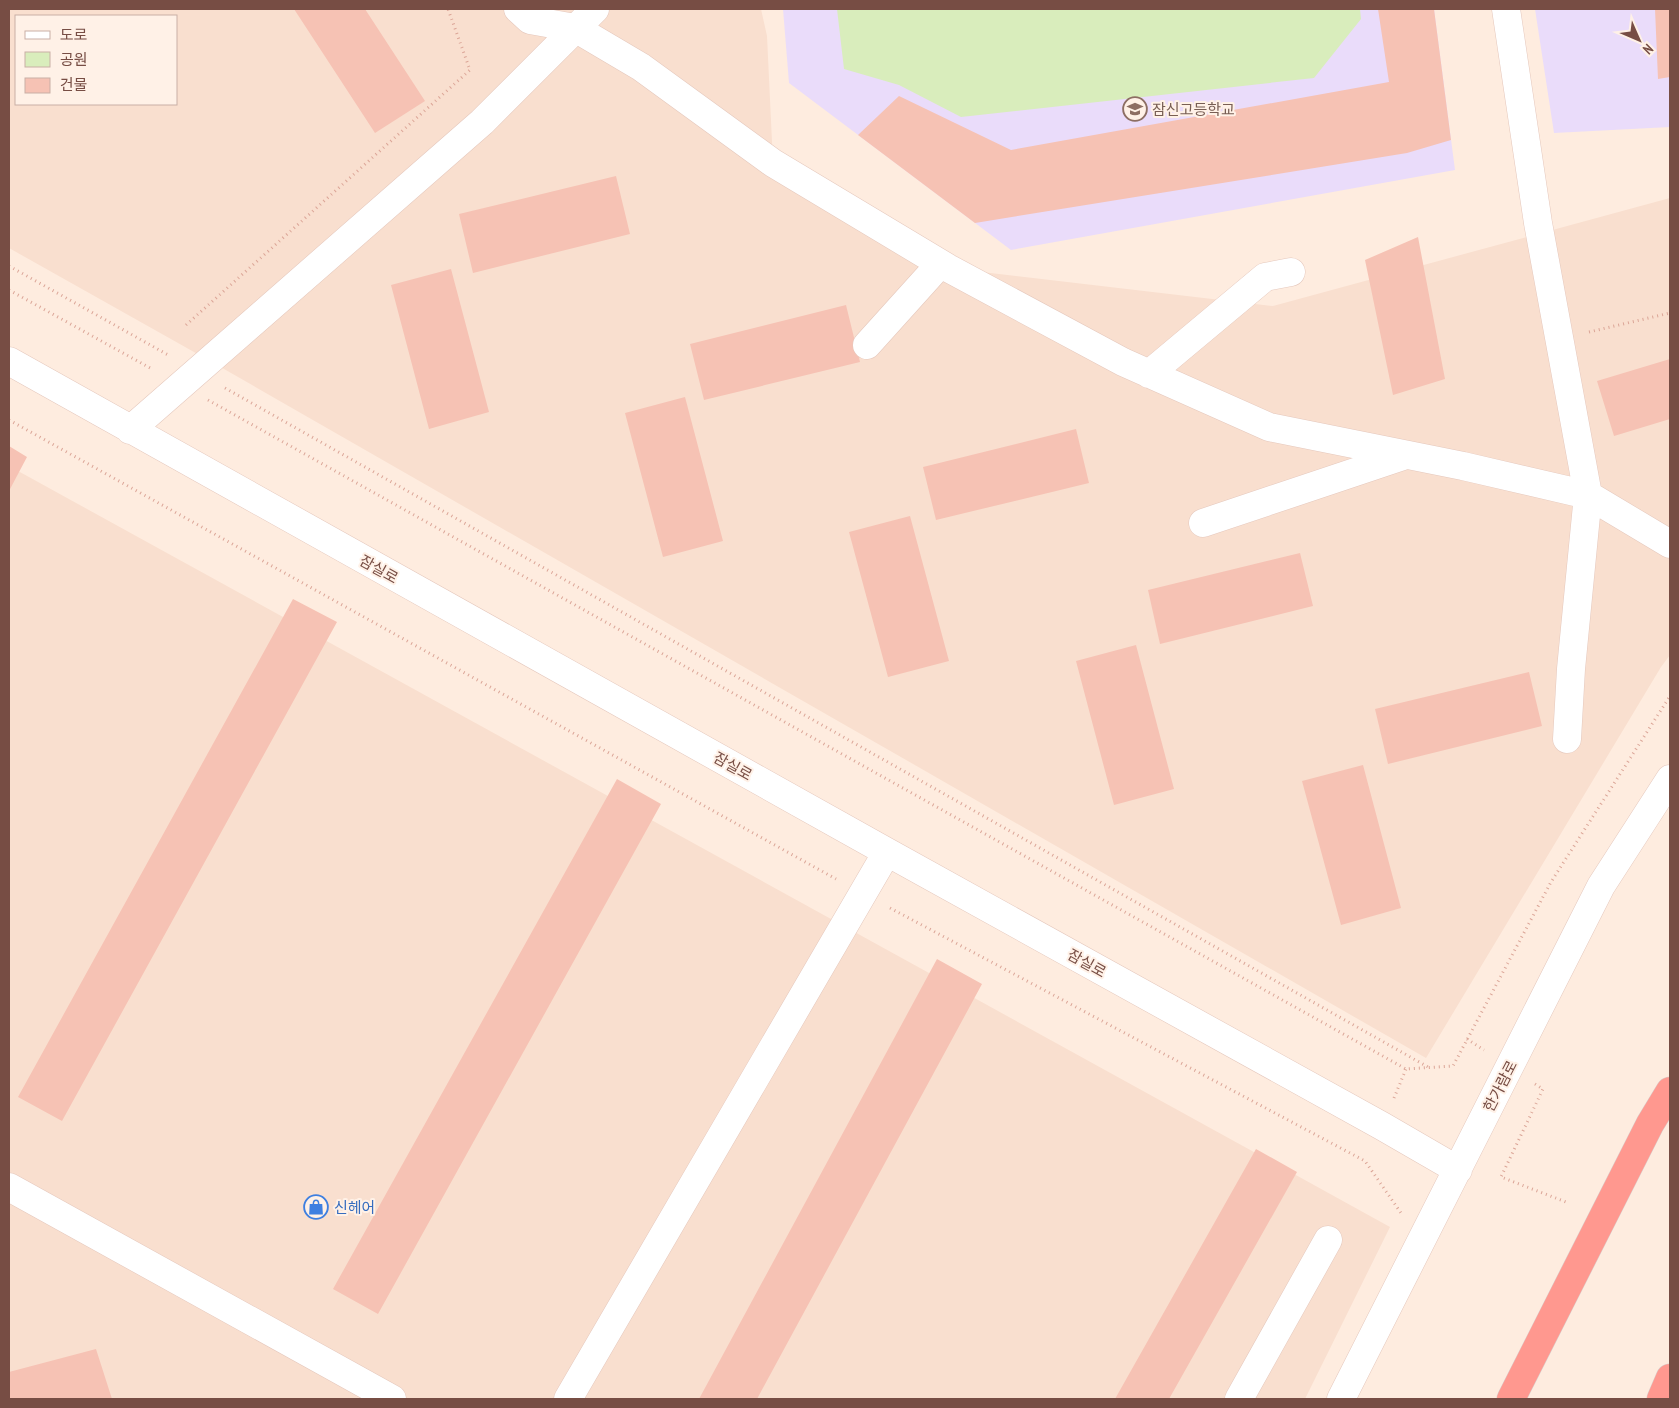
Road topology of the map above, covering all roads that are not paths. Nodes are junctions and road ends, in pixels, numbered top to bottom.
1 (518, 9) edge
2 (595, 9) edge
3 (1506, 9) edge
4 (575, 28) junction
5 (940, 264) junction
6 (1291, 272) dead end
7 (867, 345) dead end
8 (9, 361) edge
9 (1149, 374) junction
10 (130, 430) junction
11 (1407, 454) junction
12 (1588, 495) junction
13 (1203, 523) dead end
14 (1670, 544) edge
15 (1567, 738) dead end
16 (1670, 779) edge
17 (886, 852) junction
18 (1670, 1092) edge
19 (1458, 1170) junction
20 (9, 1188) edge
21 (1328, 1240) dead end
22 (1670, 1378) edge
23 (392, 1399) edge
24 (568, 1399) edge
25 (1239, 1399) edge
26 (1341, 1399) edge
27 (1511, 1399) edge
28 (1661, 1399) edge

1 - 4 street
2 - 4 street
3 - 12 street
4 - 5 street
4 - 10 street
5 - 7 street
5 - 9 street
6 - 9 street
8 - 10 street, 잠실로
9 - 11 street
10 - 17 street, 잠실로
11 - 12 street
11 - 13 street
12 - 14 street
12 - 15 street
16 - 19 street, 한가람로
17 - 19 street, 잠실로
17 - 24 street
18 - 27 highway
19 - 26 street, 한가람로
20 - 23 street
21 - 25 street
22 - 28 highway

